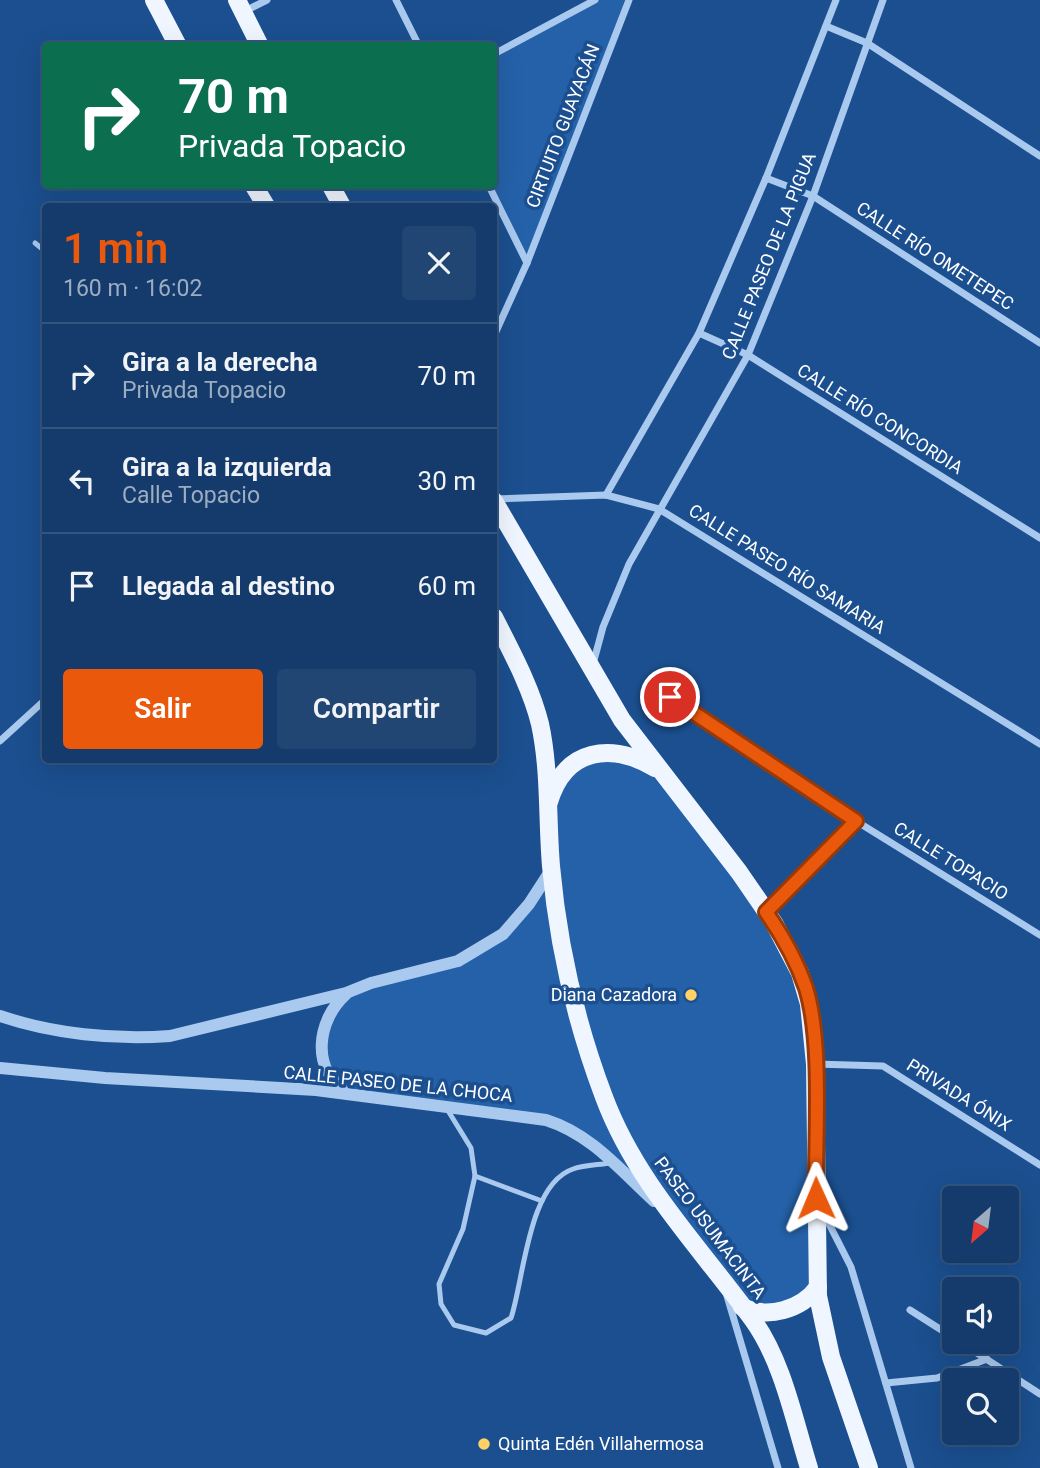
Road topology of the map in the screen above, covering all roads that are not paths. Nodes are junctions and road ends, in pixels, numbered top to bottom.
1 (154, 0) edge
2 (267, 0) edge
3 (396, 0) edge
4 (595, 0) edge
5 (629, 0) edge
6 (835, 0) edge
7 (883, 0) edge
8 (240, 6) edge
9 (826, 26) junction
10 (176, 42) edge
11 (258, 42) edge
12 (417, 42) edge
13 (867, 43) junction
14 (497, 52) edge
15 (1040, 156) edge
16 (766, 178) junction
17 (490, 189) edge
18 (813, 196) junction
19 (34, 243) dead end
20 (42, 249) edge
21 (527, 263) junction
22 (497, 329) edge
23 (699, 333) junction
24 (1040, 343) edge
25 (748, 355) junction
26 (606, 495) junction
27 (497, 500) edge
28 (497, 505) edge
29 (659, 509) junction
30 (1040, 538) edge
31 (497, 624) edge
32 (593, 666) junction
33 (670, 697) dead end
34 (42, 703) edge
35 (0, 741) edge
36 (1040, 744) edge
37 (658, 770) junction
38 (547, 811) junction
39 (856, 821) junction
40 (551, 870) junction
41 (766, 912) junction
42 (1040, 935) edge
43 (346, 993) junction
44 (0, 1016) edge
45 (815, 1065) junction
46 (0, 1069) edge
47 (356, 1096) junction
48 (447, 1108) junction
49 (613, 1162) junction
50 (1040, 1165) edge
51 (475, 1175) junction
52 (816, 1198) junction
53 (542, 1200) junction
54 (674, 1218) junction
55 (723, 1282) junction
56 (818, 1287) junction
57 (742, 1307) junction
58 (910, 1310) dead end
59 (942, 1330) edge
60 (979, 1354) edge
61 (987, 1359) junction
62 (886, 1383) junction
63 (1040, 1394) edge
64 (778, 1468) edge
65 (809, 1468) edge
66 (869, 1468) edge
67 (911, 1468) edge

1 - 10 main road
2 - 8 street
3 - 12 street
4 - 14 street
5 - 21 street, CIRTUITO GUAYACÁN
6 - 9 street, CALLE PASEO DE LA PIGUA
7 - 13 street, CALLE PASEO DE LA PIGUA
8 - 11 main road
9 - 13 street
9 - 16 street, CALLE PASEO DE LA PIGUA
13 - 15 street
13 - 18 street, CALLE PASEO DE LA PIGUA
16 - 18 street, CALLE RÍO OMETEPEC
16 - 23 street, CALLE PASEO DE LA PIGUA
17 - 21 street, CIRTUITO GUAYACÁN
18 - 24 street, CALLE RÍO OMETEPEC
18 - 25 street, CALLE PASEO DE LA PIGUA
19 - 20 lane
21 - 22 street, CIRTUITO GUAYACÁN
23 - 25 street, CALLE RÍO CONCORDIA
23 - 26 street, CALLE PASEO DE LA PIGUA
25 - 29 street, CALLE PASEO DE LA PIGUA
25 - 30 street, CALLE RÍO CONCORDIA
26 - 27 street, CALLE PASEO RÍO SAMARIA
26 - 29 street, CALLE PASEO RÍO SAMARIA
28 - 32 main road
29 - 32 street, CALLE PASEO DE LA PIGUA
29 - 36 street, CALLE PASEO RÍO SAMARIA
31 - 38 main road, PASEO USUMACINTA
32 - 37 main road
33 - 39 street, CALLE TOPACIO
34 - 35 street
37 - 38 main road
37 - 41 main road
38 - 40 main road, PASEO USUMACINTA
39 - 41 street
39 - 42 street, CALLE TOPACIO
40 - 43 street
40 - 54 main road, PASEO USUMACINTA
41 - 45 main road
43 - 44 street
43 - 47 street
45 - 50 street, PRIVADA ÓNIX
45 - 52 main road
46 - 47 street, CALLE PASEO DE LA CHOCA
47 - 48 street, CALLE PASEO DE LA CHOCA
48 - 49 street, CALLE PASEO DE LA CHOCA
48 - 51 lane
49 - 53 lane
49 - 54 street, CALLE PASEO DE LA CHOCA
51 - 53 lane
51 - 53 lane
52 - 56 main road
52 - 62 street
54 - 55 main road, PASEO USUMACINTA
55 - 57 main road, PASEO USUMACINTA
55 - 64 street
56 - 57 main road
56 - 66 main road
57 - 65 main road, PASEO USUMACINTA
58 - 59 street
60 - 61 street
61 - 62 street
61 - 63 street
62 - 67 street

